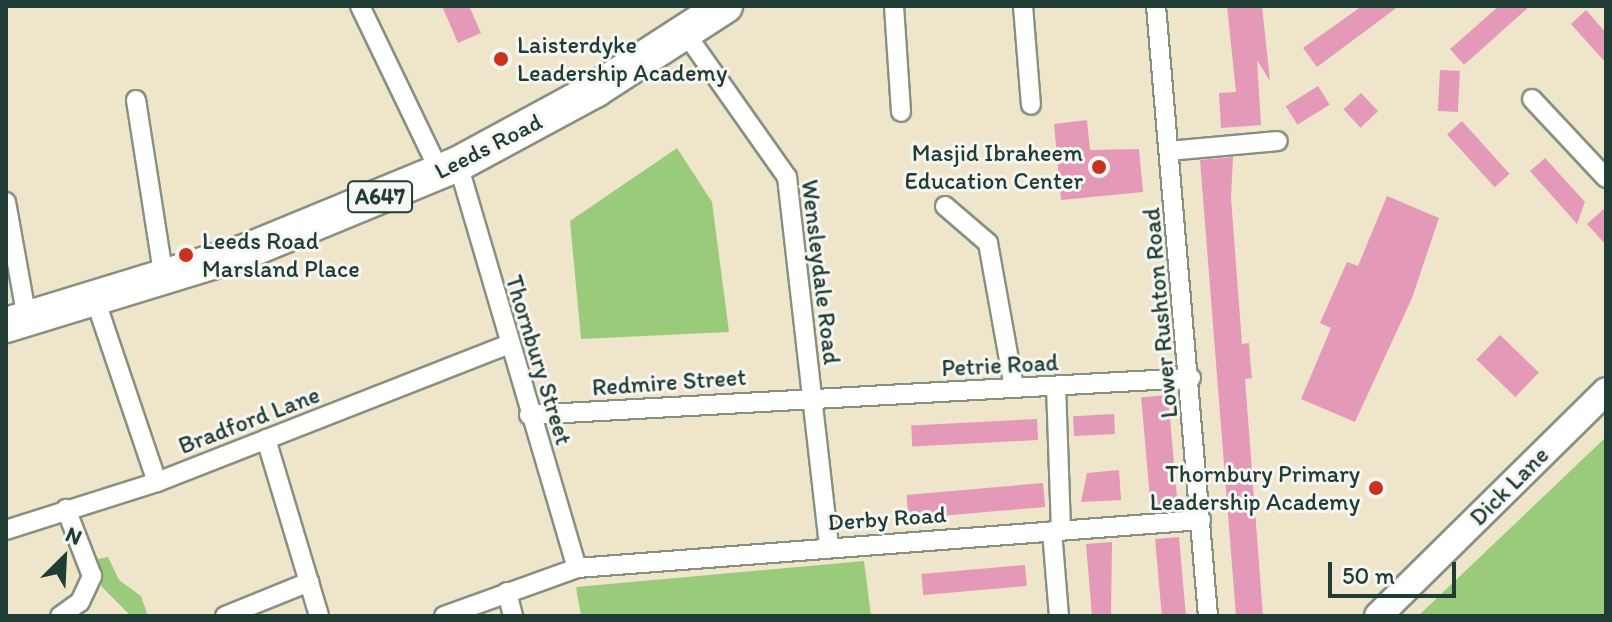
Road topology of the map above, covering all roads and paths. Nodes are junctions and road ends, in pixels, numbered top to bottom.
1 (360, 6) edge
2 (725, 6) edge
3 (894, 6) edge
4 (1023, 6) edge
5 (1156, 6) edge
6 (686, 34) junction
7 (1532, 99) dead end
8 (136, 100) dead end
9 (1031, 105) dead end
10 (901, 112) dead end
11 (1278, 141) dead end
12 (1169, 151) junction
13 (449, 168) junction
14 (1606, 178) edge
15 (6, 202) edge
16 (945, 206) dead end
17 (164, 278) junction
18 (95, 299) junction
19 (17, 322) edge
20 (507, 345) junction
21 (1191, 378) junction
22 (1056, 386) junction
23 (1014, 388) junction
24 (1606, 391) edge
25 (812, 397) junction
26 (529, 415) junction
27 (266, 439) junction
28 (157, 482) junction
29 (66, 509) junction
30 (1201, 520) junction
31 (6, 530) edge
32 (1056, 530) junction
33 (829, 547) junction
34 (577, 568) junction
35 (309, 582) junction
36 (507, 592) junction
37 (229, 615) edge
38 (60, 616) edge
39 (319, 616) edge
40 (444, 616) edge
41 (513, 616) edge
42 (1059, 616) edge
43 (1208, 616) edge
44 (1378, 616) edge

1 - 13 street, Thornbury Street
2 - 6 highway, Leeds Road / A647
3 - 10 street
4 - 9 street
5 - 12 street, Lower Rushton Road
6 - 13 highway, Leeds Road / A647
6 - 25 street, Wensleydale Road
7 - 14 street
8 - 17 street
11 - 12 street
12 - 21 street, Lower Rushton Road
13 - 17 highway, Leeds Road / A647
13 - 20 street, Thornbury Street
15 - 19 street
16 - 23 street
17 - 18 highway, Leeds Road / A647
18 - 19 highway, Leeds Road / A647
18 - 28 street
20 - 26 street, Thornbury Street
20 - 27 street, Bradford Lane
21 - 22 street, Petrie Road
21 - 30 street, Lower Rushton Road
22 - 23 street, Petrie Road
22 - 32 street
23 - 25 street, Petrie Road
24 - 44 street, Dick Lane
25 - 26 street, Redmire Street
25 - 33 street, Wensleydale Road
26 - 34 street, Thornbury Street
27 - 28 street, Bradford Lane
27 - 35 street
28 - 29 street, Bradford Lane
29 - 31 street, Bradford Lane
29 - 38 street
30 - 32 street, Derby Road
30 - 43 street, Lower Rushton Road
32 - 33 street, Derby Road
32 - 42 street
33 - 34 street, Derby Road
34 - 36 street, Derby Road
35 - 37 street
35 - 39 street
36 - 40 street, Derby Road
36 - 41 street

